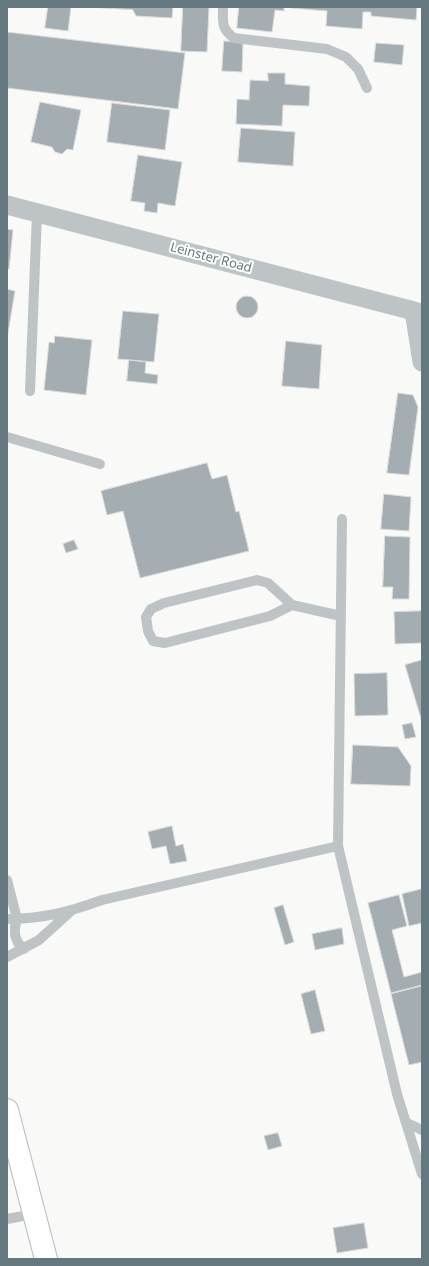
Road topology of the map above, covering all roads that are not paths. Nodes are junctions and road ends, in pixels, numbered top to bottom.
1 (223, 7) edge
2 (367, 88) dead end
3 (7, 205) edge
4 (38, 213) junction
5 (418, 312) edge
6 (422, 362) edge
7 (30, 391) dead end
8 (7, 436) edge
9 (100, 464) dead end
10 (342, 519) dead end
11 (292, 605) junction
12 (341, 616) junction
13 (338, 846) junction
14 (7, 880) edge
15 (71, 911) junction
16 (12, 919) edge
17 (24, 949) junction
18 (7, 957) edge
19 (7, 1110) edge
20 (407, 1123) junction
21 (422, 1130) edge
22 (422, 1174) edge
23 (34, 1214) junction
24 (7, 1219) edge
25 (46, 1259) edge

1 - 2 lane
3 - 4 street, Leinster Road
4 - 5 street, Leinster Road
4 - 7 lane
5 - 6 street
8 - 9 lane
10 - 12 lane
11 - 11 lane
11 - 12 lane
12 - 13 lane
13 - 15 lane
13 - 20 lane
14 - 16 lane
15 - 16 lane
15 - 17 lane
16 - 17 lane
17 - 18 lane
19 - 23 main road
20 - 21 lane
20 - 22 lane
23 - 24 lane
23 - 25 main road

